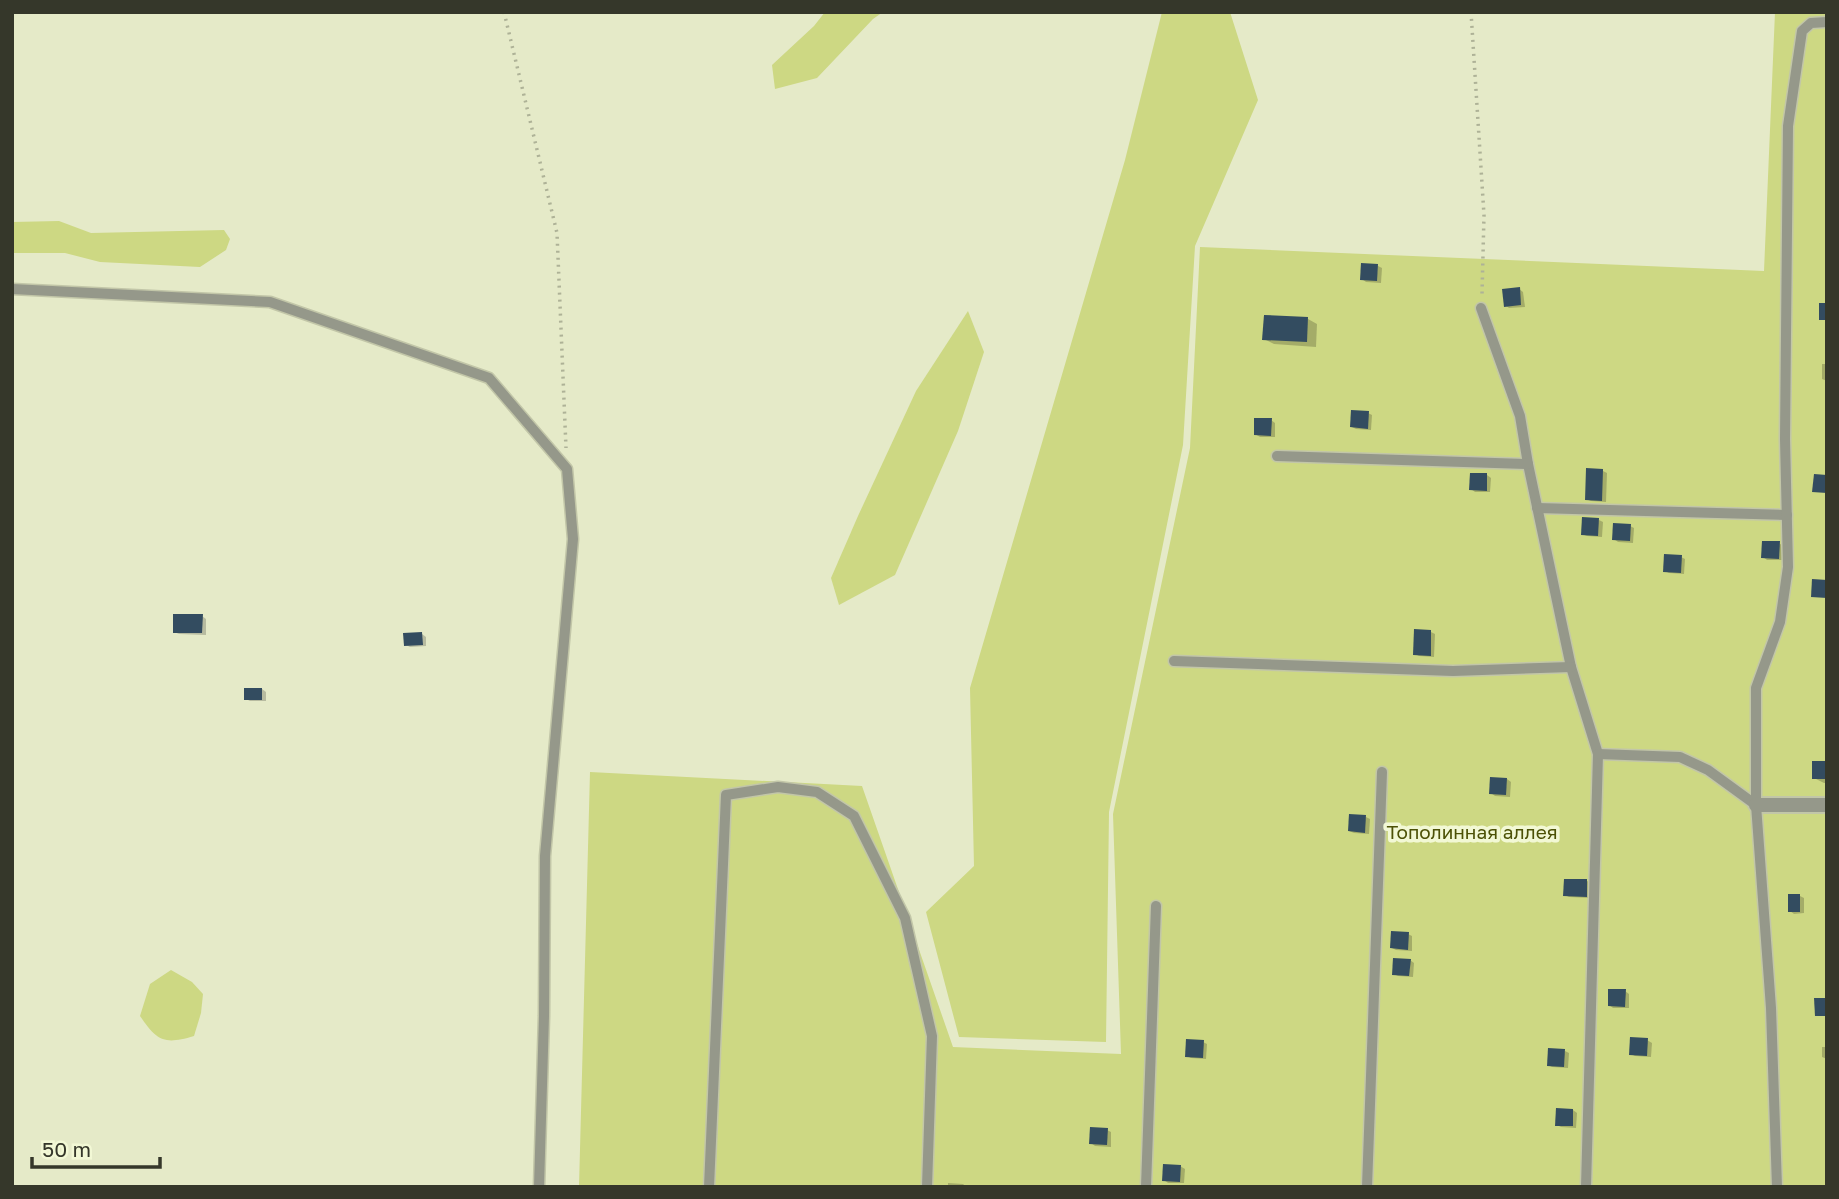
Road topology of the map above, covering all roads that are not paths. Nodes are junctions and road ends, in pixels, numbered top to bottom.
1 (1827, 22) edge
2 (12, 289) edge
3 (1481, 308) road end
4 (1277, 456) dead end
5 (1528, 464) junction
6 (1537, 508) junction
7 (1787, 515) junction
8 (1174, 661) dead end
9 (1571, 667) junction
10 (1598, 754) junction
11 (1382, 772) dead end
12 (1756, 805) junction
13 (1827, 805) edge
14 (1156, 906) dead end
15 (539, 1187) edge
16 (709, 1187) edge
17 (927, 1187) edge
18 (1146, 1187) edge
19 (1367, 1187) edge
20 (1586, 1187) edge
21 (1777, 1187) edge

1 - 7 lane
2 - 15 lane
3 - 5 lane
4 - 5 lane
5 - 6 lane
6 - 7 lane
6 - 9 lane
7 - 12 lane
8 - 9 lane
9 - 10 lane
10 - 12 lane
10 - 20 lane
11 - 19 lane
12 - 13 street
12 - 21 lane
14 - 18 lane
16 - 17 lane

